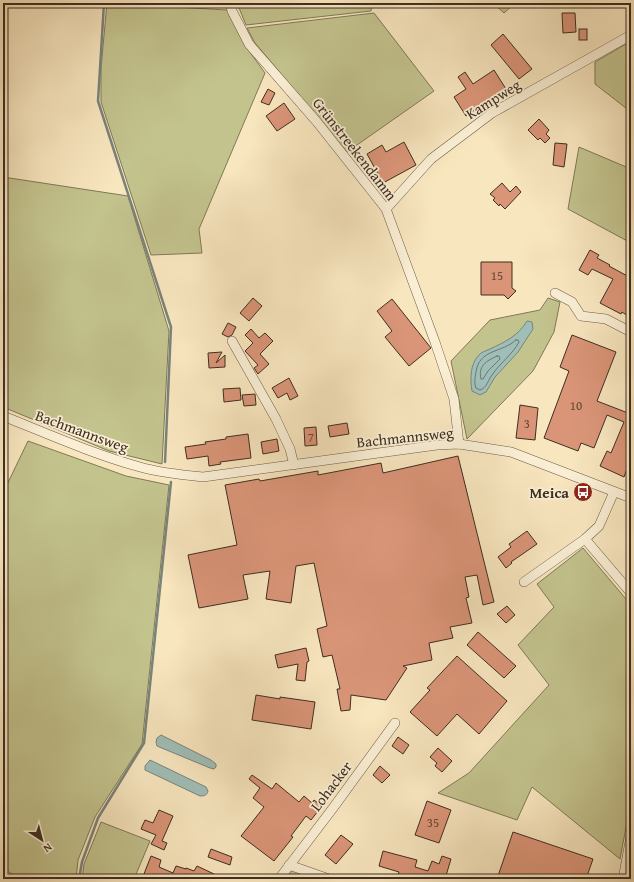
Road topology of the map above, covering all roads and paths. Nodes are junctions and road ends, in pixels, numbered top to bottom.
1 (230, 3) edge
2 (631, 35) edge
3 (386, 209) junction
4 (555, 293) dead end
5 (631, 332) edge
6 (232, 341) dead end
7 (3, 416) edge
8 (459, 444) junction
9 (294, 465) junction
10 (614, 492) junction
11 (631, 498) edge
12 (585, 539) junction
13 (524, 582) dead end
14 (631, 593) edge
15 (395, 723) dead end
16 (631, 836) edge
17 (289, 865) junction
18 (279, 879) edge
19 (329, 879) edge
20 (623, 879) edge

1 - 3 street, Grünstreekendamm
2 - 3 street, Kampweg
3 - 8 street, Grünstreekendamm
4 - 5 street
6 - 9 street
7 - 9 street, Bachmannsweg
8 - 9 street, Bachmannsweg
8 - 10 street, Bachmannsweg
10 - 11 street, Bachmannsweg
10 - 12 street
12 - 13 street
12 - 14 street
15 - 17 street, Lohacker
16 - 20 street
17 - 18 street, Lohacker
17 - 19 street

